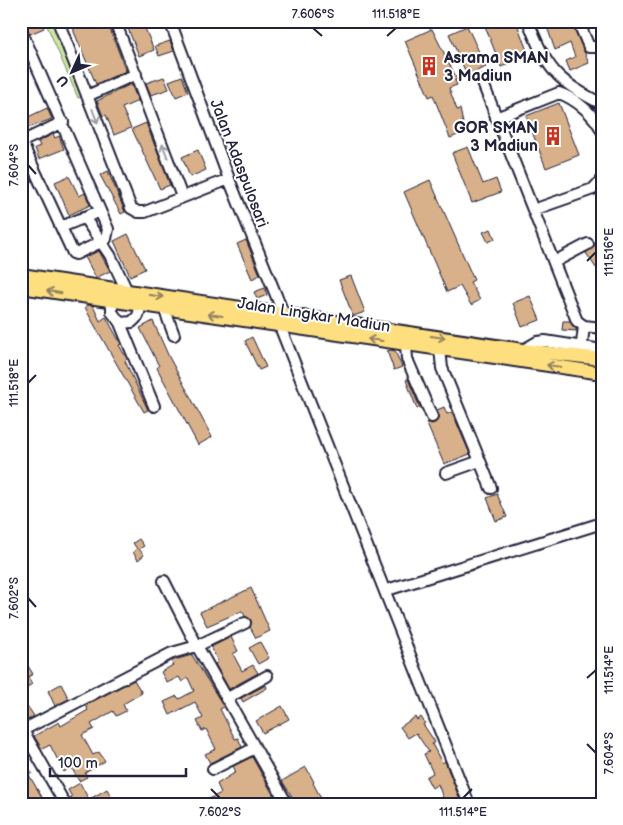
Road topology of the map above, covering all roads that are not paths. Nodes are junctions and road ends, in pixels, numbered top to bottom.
1 (58, 21) edge
2 (115, 21) edge
3 (170, 21) edge
4 (528, 21) edge
5 (578, 21) edge
6 (21, 30) edge
7 (602, 47) edge
8 (136, 74) junction
9 (482, 81) dead end
10 (87, 96) junction
11 (602, 104) edge
12 (496, 118) junction
13 (63, 122) junction
14 (602, 132) edge
15 (21, 141) edge
16 (229, 179) junction
17 (602, 180) edge
18 (182, 197) junction
19 (533, 210) junction
20 (100, 211) junction
21 (84, 217) junction
22 (61, 226) junction
23 (101, 242) junction
24 (588, 244) dead end
25 (554, 262) junction
26 (21, 275) edge
27 (21, 287) edge
28 (127, 291) junction
29 (112, 301) junction
30 (141, 305) junction
31 (164, 308) junction
32 (281, 320) junction
33 (120, 324) junction
34 (584, 326) junction
35 (602, 328) edge
36 (174, 335) dead end
37 (406, 345) junction
38 (440, 350) junction
39 (602, 350) edge
40 (581, 351) junction
41 (602, 359) edge
42 (602, 373) edge
43 (154, 406) dead end
44 (432, 417) dead end
45 (480, 461) junction
46 (446, 473) dead end
47 (491, 488) dead end
48 (602, 523) edge
49 (164, 581) dead end
50 (386, 590) junction
51 (245, 622) dead end
52 (196, 646) junction
53 (267, 676) dead end
54 (226, 699) junction
55 (22, 730) edge
56 (255, 748) junction
57 (213, 769) dead end
58 (65, 804) edge
59 (286, 804) edge
60 (470, 804) edge

1 - 10 street
2 - 8 street
3 - 16 street, Jalan Adaspulosari
4 - 11 street
5 - 7 street
6 - 13 street
8 - 10 street
18 -> 8 street
9 - 12 street
10 -> 18 street
12 - 14 street
12 - 19 street
13 - 15 street
13 - 20 street
15 - 22 street
16 - 18 street
16 - 32 street, Jalan Adaspulosari
17 - 19 street
19 - 25 street
20 - 21 street
20 - 23 street
21 - 22 street
21 - 23 street
22 - 23 street
23 - 28 street
24 - 25 street
25 - 34 street
26 - 28 main road, Jalan Lingkar Madiun
29 -> 27 main road, Jalan Lingkar Madiun
28 -> 32 main road, Jalan Lingkar Madiun
29 - 30 main road, Jalan Lingkar Madiun
29 - 33 street
30 - 31 main road, Jalan Lingkar Madiun
30 - 33 street
32 -> 31 main road, Jalan Lingkar Madiun
31 - 36 street
37 -> 32 main road, Jalan Lingkar Madiun
32 -> 40 main road, Jalan Lingkar Madiun
32 - 50 street, Jalan Adaspulosari
33 - 43 street
34 - 35 street
34 - 40 street
37 - 38 main road, Jalan Lingkar Madiun
37 - 44 street
42 -> 38 main road, Jalan Lingkar Madiun
38 - 45 street
39 - 40 street
40 - 41 main road, Jalan Lingkar Madiun
45 - 46 street
45 - 47 street
48 - 50 street
49 - 52 street
50 - 60 street, Jalan Adaspulosari
51 - 52 street
52 - 54 street
52 - 55 street
53 - 54 street
54 - 56 street
55 - 58 street
56 - 57 street
56 - 59 street

